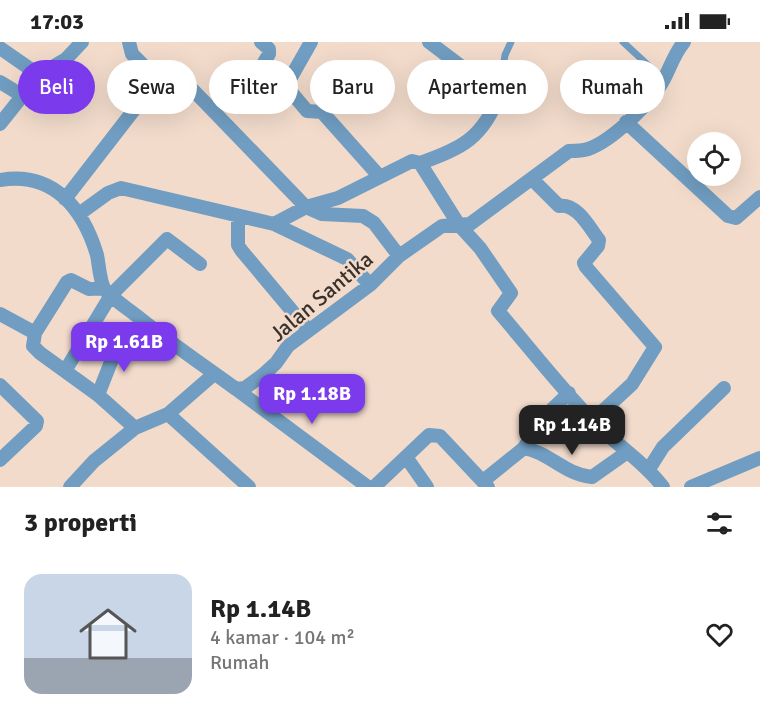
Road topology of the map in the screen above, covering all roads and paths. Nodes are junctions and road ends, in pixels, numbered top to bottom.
1 (82, 42) edge
2 (129, 42) edge
3 (261, 42) edge
4 (311, 42) edge
5 (429, 42) edge
6 (511, 42) edge
7 (623, 42) edge
8 (684, 42) edge
9 (0, 48) edge
10 (18, 60) edge
11 (63, 60) edge
12 (138, 60) edge
13 (265, 60) edge
14 (453, 60) edge
15 (504, 60) edge
16 (642, 60) edge
17 (298, 65) edge
18 (665, 78) edge
19 (0, 82) edge
20 (18, 93) edge
21 (197, 94) edge
22 (298, 100) edge
23 (18, 102) edge
24 (131, 114) edge
25 (491, 114) edge
26 (633, 114) edge
27 (626, 122) junction
28 (0, 124) edge
29 (420, 163) junction
30 (380, 177) junction
31 (532, 179) junction
32 (0, 180) edge
33 (760, 197) edge
34 (66, 199) junction
35 (306, 207) junction
36 (79, 214) junction
37 (238, 217) junction
38 (274, 224) junction
39 (459, 225) junction
40 (399, 256) junction
41 (200, 264) dead end
42 (370, 285) junction
43 (107, 292) junction
44 (0, 314) edge
45 (309, 330) junction
46 (35, 333) junction
47 (120, 339) dead end
48 (65, 371) junction
49 (214, 374) junction
50 (0, 385) edge
51 (724, 388) dead end
52 (236, 389) junction
53 (569, 393) junction
54 (98, 395) junction
55 (168, 414) junction
56 (592, 421) junction
57 (135, 428) junction
58 (524, 448) junction
59 (626, 453) junction
60 (406, 457) junction
61 (760, 458) edge
62 (0, 460) edge
63 (649, 469) junction
64 (486, 484) edge
65 (70, 487) edge
66 (249, 487) edge
67 (368, 487) edge
68 (374, 487) edge
69 (427, 487) edge
70 (663, 487) edge
71 (691, 487) edge

1 - 11 street
2 - 12 street
3 - 13 street
4 - 17 street
5 - 14 street
6 - 15 lane
7 - 16 lane
8 - 18 street, Jalan Santika
9 - 10 street
19 - 20 street
21 - 35 street
22 - 30 street
23 - 28 street
24 - 34 street
25 - 29 street
26 - 27 street, Jalan Santika
27 - 31 street, Jalan Santika
27 - 33 street
29 - 30 street
29 - 39 street
30 - 35 street
31 - 39 street, Jalan Santika
31 - 56 street
32 - 34 street
34 - 36 street
35 - 38 street
35 - 40 street
36 - 37 street
36 - 43 street
37 - 38 street
37 - 45 street
38 - 42 street
39 - 40 street, Jalan Santika
39 - 53 street
40 - 42 street, Jalan Santika
41 - 43 street
42 - 45 street, Jalan Santika
43 - 46 street
43 - 48 street
43 - 49 street
44 - 46 street
45 - 52 street, Jalan Santika
46 - 48 street
47 - 54 street
48 - 54 street
49 - 52 street
49 - 55 street
50 - 62 street
51 - 63 street
52 - 67 street
53 - 56 street
53 - 58 street
54 - 57 street
55 - 57 street
55 - 66 street
56 - 59 street
57 - 65 street
58 - 59 street
58 - 64 street
59 - 63 street
60 - 64 street
60 - 68 street
60 - 69 street
61 - 71 street
63 - 70 street

